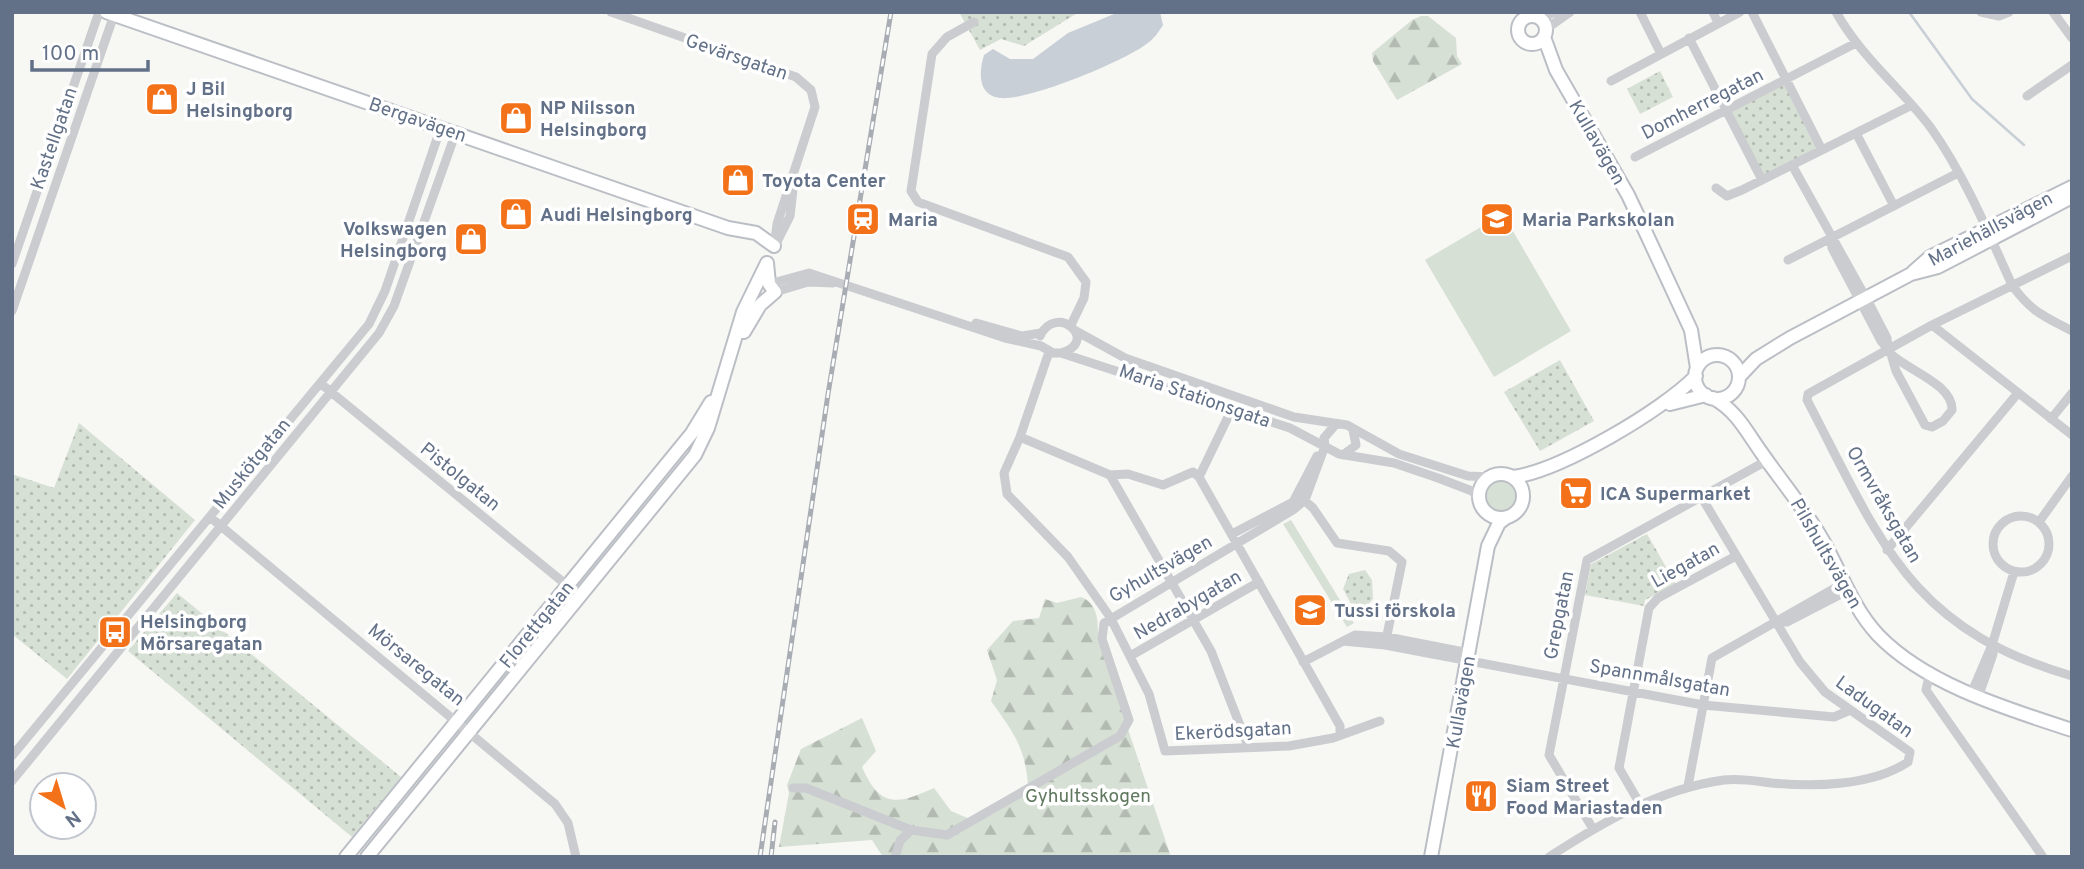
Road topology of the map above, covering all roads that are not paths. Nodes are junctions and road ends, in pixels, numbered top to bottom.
1 (99, 12) edge
2 (611, 12) edge
3 (1555, 12) edge
4 (1570, 12) edge
5 (1640, 12) edge
6 (1713, 12) edge
7 (1740, 12) edge
8 (1752, 12) edge
9 (1836, 12) edge
10 (1981, 12) edge
11 (2009, 12) edge
12 (2053, 12) edge
13 (112, 13) edge
14 (1532, 21) edge
15 (974, 22) dead end
16 (1718, 23) junction
17 (1689, 38) junction
18 (2072, 38) edge
19 (1530, 43) junction
20 (1856, 43) junction
21 (1660, 52) junction
22 (2072, 65) edge
23 (1556, 70) junction
24 (1786, 79) junction
25 (1611, 81) dead end
26 (2027, 96) dead end
27 (1912, 105) junction
28 (1726, 110) junction
29 (441, 127) junction
30 (456, 132) junction
31 (1856, 133) junction
32 (1822, 150) junction
33 (1635, 157) dead end
34 (1792, 165) junction
35 (1958, 173) junction
36 (1762, 180) junction
37 (2072, 187) edge
38 (1716, 188) dead end
39 (2072, 197) edge
40 (1894, 206) junction
41 (1988, 234) junction
42 (1831, 238) junction
43 (774, 246) junction
44 (2072, 256) edge
45 (1788, 260) dead end
46 (767, 263) junction
47 (12, 264) edge
48 (2012, 285) junction
49 (772, 288) junction
50 (1863, 299) junction
51 (756, 301) junction
52 (12, 312) edge
53 (954, 320) junction
54 (1932, 325) junction
55 (1074, 328) junction
56 (1691, 330) junction
57 (2072, 331) edge
58 (1041, 333) junction
59 (1045, 349) junction
60 (1767, 351) junction
61 (1889, 351) junction
62 (1061, 353) junction
63 (1714, 355) junction
64 (1729, 358) junction
65 (1696, 372) junction
66 (1739, 381) junction
67 (320, 383) junction
68 (720, 386) junction
69 (332, 392) junction
70 (2018, 393) junction
71 (2072, 393) edge
72 (1709, 397) junction
73 (1660, 408) junction
74 (1229, 415) dead end
75 (1740, 419) junction
76 (2051, 419) junction
77 (1336, 424) junction
78 (1353, 429) junction
79 (2072, 435) edge
80 (1020, 437) junction
81 (1325, 446) junction
82 (1343, 455) junction
83 (1768, 460) junction
84 (1549, 468) junction
85 (1110, 475) junction
86 (2072, 476) edge
87 (1199, 477) junction
88 (1491, 477) junction
89 (1513, 477) junction
90 (1523, 497) junction
91 (1301, 498) junction
92 (1702, 498) junction
93 (1482, 504) junction
94 (210, 517) junction
95 (1507, 517) junction
96 (2039, 522) junction
97 (222, 527) junction
98 (1233, 534) junction
99 (1238, 543) junction
100 (1488, 547) junction
101 (1887, 550) junction
102 (1736, 556) junction
103 (2014, 572) junction
104 (1173, 581) junction
105 (1259, 582) junction
106 (567, 586) junction
107 (1845, 587) junction
108 (580, 596) junction
109 (1110, 617) junction
110 (1194, 620) junction
111 (1777, 622) junction
112 (1386, 641) junction
113 (1992, 645) junction
114 (1132, 655) junction
115 (1468, 657) junction
116 (1303, 662) junction
117 (1930, 672) junction
118 (2070, 672) edge
119 (1563, 678) junction
120 (1633, 692) junction
121 (1975, 696) junction
122 (1703, 705) junction
123 (1848, 711) junction
124 (457, 720) junction
125 (1380, 721) dead end
126 (469, 730) junction
127 (2072, 730) edge
128 (1340, 735) junction
129 (1248, 746) junction
130 (12, 756) edge
131 (12, 781) edge
132 (1688, 786) junction
133 (793, 788) dead end
134 (1640, 804) junction
135 (1593, 829) junction
136 (911, 830) junction
137 (346, 857) edge
138 (366, 857) edge
139 (576, 857) edge
140 (895, 857) edge
141 (1431, 857) edge
142 (1549, 857) edge
143 (2043, 857) edge

1 - 47 street, Kastellgatan
2 - 43 street, Gevärsgatan
3 - 14 street
4 - 14 street
5 - 21 street
6 - 16 street
7 - 16 street
8 - 24 street, Domherregatan
9 - 20 street
10 - 11 street
12 - 18 street
13 - 29 street, Bergavägen
13 - 52 street, Kastellgatan
14 - 19 street
14 - 19 street, Kullavägen
14 - 23 street, Kullavägen
15 - 55 street
16 - 17 street
17 - 21 street
17 - 28 street
19 - 23 street, Kullavägen
20 - 24 street, Domherregatan
20 - 27 street
21 - 25 street
22 - 26 street
23 - 56 street, Kullavägen
24 - 28 street, Domherregatan
24 - 32 street, Domherregatan
27 - 31 street
27 - 35 street
28 - 33 street, Domherregatan
28 - 36 street
29 - 30 street, Bergavägen
29 - 67 street, Muskötgatan
30 - 43 street, Bergavägen
30 - 69 street, Muskötgatan
31 - 32 street
31 - 40 street
32 - 34 street
34 - 36 street
34 - 42 street
35 - 40 street
35 - 41 street
36 - 38 street
37 - 41 street, Mariehällsvägen
39 - 41 street, Mariehällsvägen
40 - 42 street
41 - 48 street
41 - 50 street, Mariehällsvägen
42 - 45 street
42 - 50 street
43 - 46 street, Gevärsgatan
44 - 48 street, Ormvråksgatan
46 - 49 street, Gevärsgatan
46 - 51 street, Florettgatan
48 - 54 street, Ormvråksgatan
48 - 57 street
49 - 51 street, Maria Stationsgata
49 - 53 street, Maria Stationsgata
50 - 60 street, Mariehällsvägen
50 - 61 street
51 - 68 street, Florettgatan
53 - 58 street, Maria Stationsgata
53 - 59 street, Maria Stationsgata
54 - 61 street, Ormvråksgatan
54 - 70 street
55 - 58 street, Maria Stationsgata
55 - 62 street
55 - 77 street, Maria Stationsgata
56 - 63 street, Kullavägen
56 - 65 street, Kullavägen
58 - 59 street
59 - 62 street, Maria Stationsgata
59 - 80 street, Ekerödsgatan
60 - 64 street, Mariehällsvägen
60 - 66 street, Mariehällsvägen
61 - 61 street
61 - 101 street, Ormvråksgatan
62 - 81 street, Maria Stationsgata
63 - 64 street
63 - 65 street
64 - 66 street
65 - 72 street
65 - 73 street, Kullavägen
66 - 72 street
66 - 75 street
67 - 69 street, Pistolgatan
67 - 94 street, Muskötgatan
68 - 106 street, Florettgatan
68 - 108 street, Florettgatan
69 - 97 street, Muskötgatan
69 - 106 street, Pistolgatan
70 - 76 street
70 - 101 street
71 - 76 street
72 - 73 street, Kullavägen
72 - 75 street, Pilshultsvägen
73 - 84 street, Kullavägen
74 - 87 street
75 - 83 street, Pilshultsvägen
76 - 79 street
77 - 78 street, Maria Stationsgata
77 - 81 street
78 - 82 street
78 - 88 street, Maria Stationsgata
80 - 85 street
80 - 109 street, Ekerödsgatan
81 - 82 street, Maria Stationsgata
81 - 91 street
82 - 93 street, Maria Stationsgata
83 - 92 street, Grepgatan
83 - 107 street, Pilshultsvägen
84 - 89 street, Kullavägen
84 - 90 street, Kullavägen
85 - 87 street
85 - 104 street
86 - 96 street
87 - 98 street
88 - 89 street, Kullavägen
88 - 93 street
89 - 90 street
90 - 95 street, Kullavägen
91 - 98 street, Gyhultsvägen
91 - 99 street, Gyhultsvägen
91 - 112 street
92 - 102 street, Ladugatan
92 - 119 street, Grepgatan
93 - 95 street
93 - 100 street, Kullavägen
94 - 97 street, Mörsaregatan
94 - 130 street, Muskötgatan
95 - 100 street, Kullavägen
96 - 103 street
96 - 103 street
97 - 124 street, Mörsaregatan
97 - 131 street, Muskötgatan
98 - 99 street
99 - 104 street, Gyhultsvägen
99 - 105 street
100 - 115 street, Kullavägen
101 - 113 street, Ormvråksgatan
102 - 111 street, Ladugatan
102 - 120 street, Liegatan
103 - 113 street
104 - 109 street, Gyhultsvägen
104 - 110 street
105 - 110 street, Nedrabygatan
105 - 116 street
106 - 108 street, Pistolgatan
106 - 124 street, Florettgatan
107 - 111 street
107 - 117 street, Pilshultsvägen
108 - 126 street, Florettgatan
109 - 114 street, Ekerödsgatan
109 - 136 street, Gyhultsvägen
110 - 114 street, Nedrabygatan
110 - 129 street
111 - 122 street
111 - 123 street, Ladugatan
112 - 115 street, Spannmålsgatan
112 - 116 street, Spannmålsgatan
113 - 118 street, Ormvråksgatan
113 - 121 street
114 - 129 street, Ekerödsgatan
115 - 119 street, Spannmålsgatan
115 - 141 street, Kullavägen
116 - 128 street
117 - 121 street, Pilshultsvägen
117 - 143 street
119 - 120 street, Spannmålsgatan
119 - 135 street, Grepgatan
120 - 122 street, Spannmålsgatan
120 - 134 street, Liegatan
121 - 127 street, Pilshultsvägen
122 - 123 street, Spannmålsgatan
122 - 132 street
123 - 132 street, Ladugatan
124 - 126 street, Mörsaregatan
124 - 137 street, Florettgatan
125 - 128 street, Ekerödsgatan
126 - 138 street, Florettgatan
126 - 139 street, Mörsaregatan
128 - 129 street, Ekerödsgatan
132 - 134 street, Ladugatan
133 - 136 street, Gyhultsvägen
134 - 135 street, Ladugatan
135 - 142 street, Ladugatan
136 - 140 street

